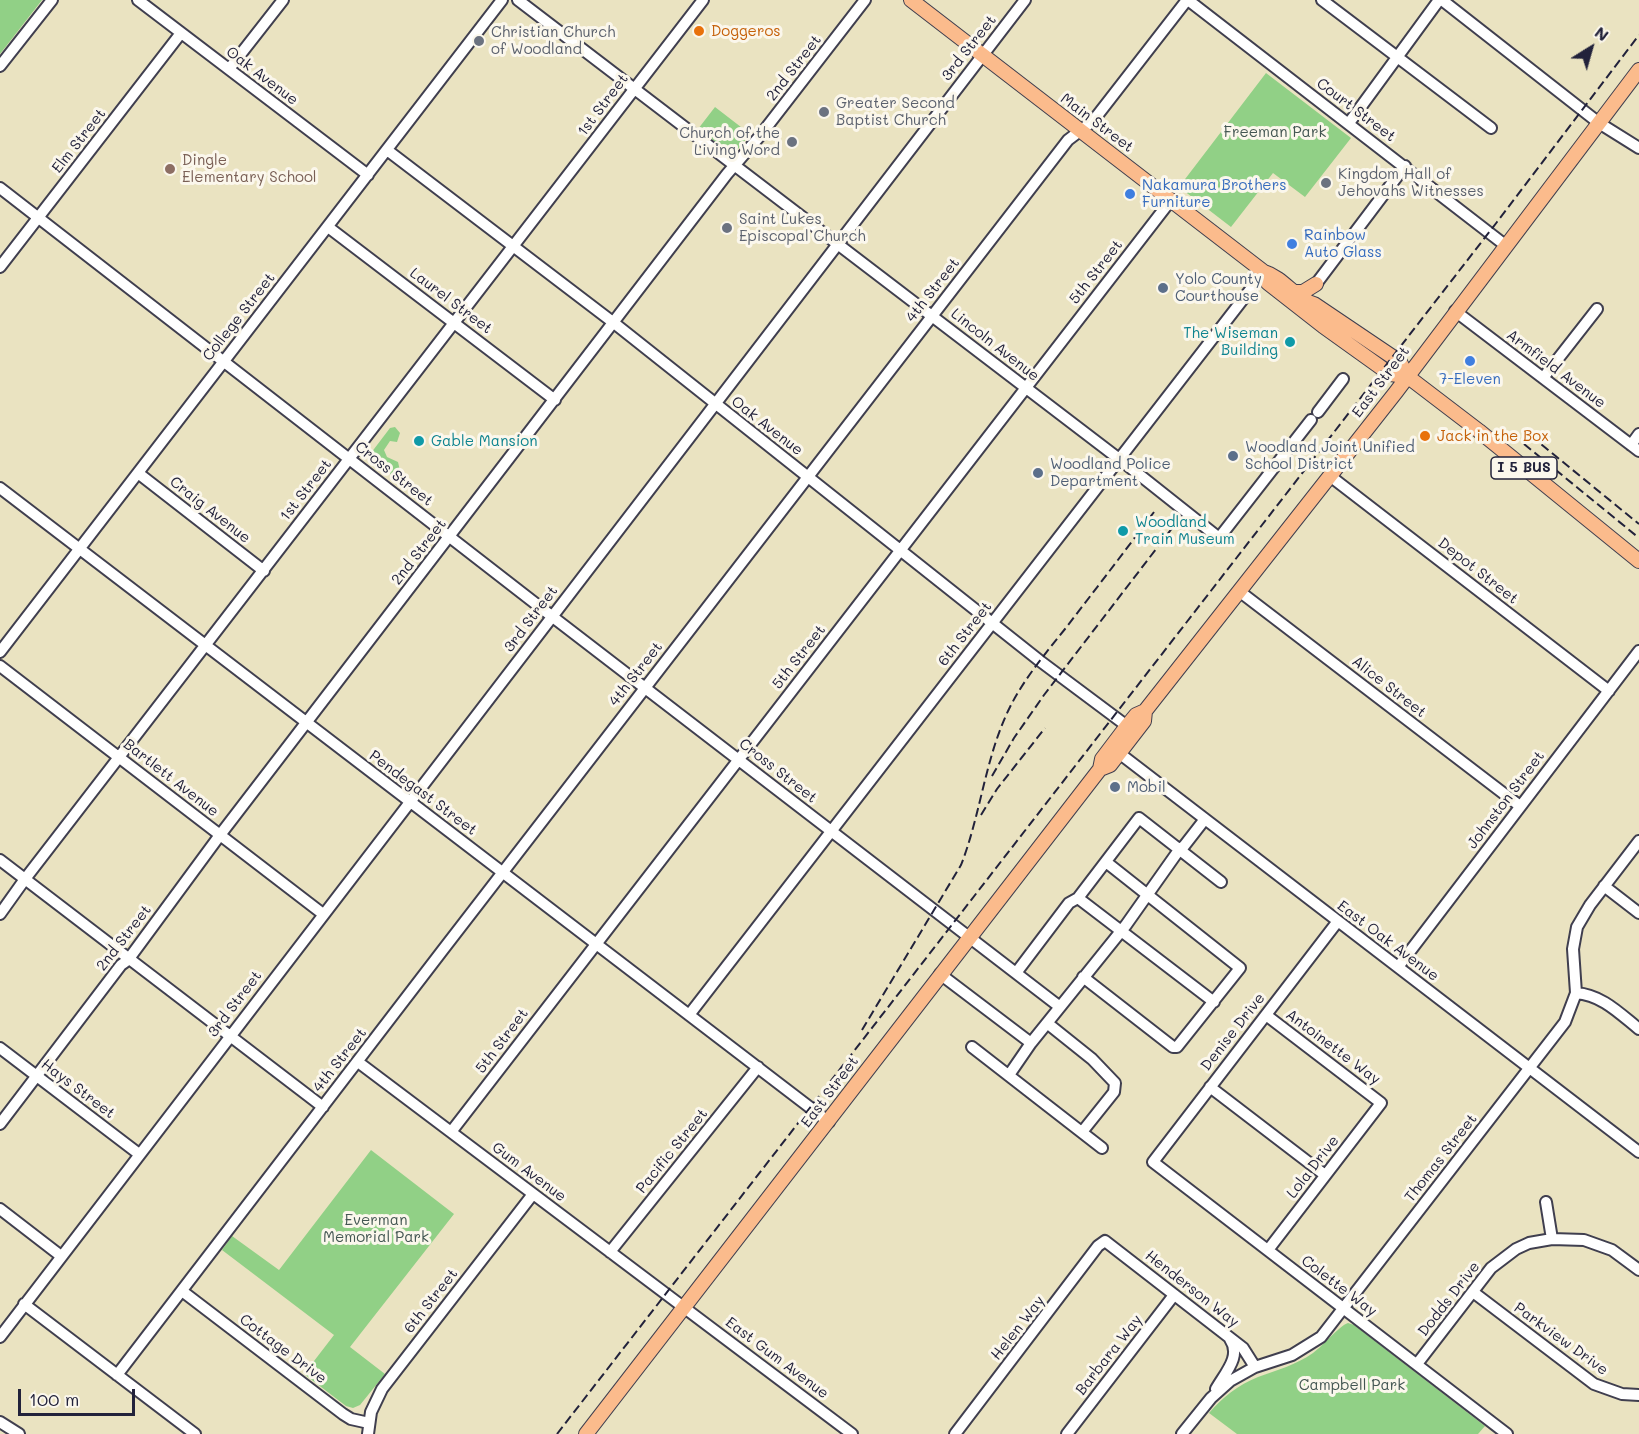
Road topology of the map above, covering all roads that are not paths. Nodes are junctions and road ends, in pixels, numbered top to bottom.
1 (52, 0) edge
2 (138, 0) edge
3 (282, 0) edge
4 (502, 0) edge
5 (518, 0) edge
6 (703, 0) edge
7 (865, 0) edge
8 (911, 0) edge
9 (1025, 0) edge
10 (1187, 0) edge
11 (1322, 0) edge
12 (1440, 0) edge
13 (181, 33) junction
14 (982, 56) junction
15 (1398, 58) junction
16 (0, 66) edge
17 (229, 69) junction
18 (1639, 70) edge
19 (634, 89) junction
20 (1349, 123) junction
21 (1599, 123) junction
22 (1491, 128) dead end
23 (1081, 131) junction
24 (1639, 148) edge
25 (387, 150) junction
26 (735, 166) junction
27 (1405, 166) junction
28 (368, 175) junction
29 (0, 188) edge
30 (1171, 200) junction
31 (38, 218) junction
32 (328, 227) junction
33 (837, 244) junction
34 (1505, 245) junction
35 (514, 246) junction
36 (0, 267) edge
37 (1262, 271) junction
38 (1316, 284) junction
39 (1296, 292) junction
40 (1314, 304) junction
41 (1597, 309) dead end
42 (1455, 312) junction
43 (932, 316) junction
44 (454, 323) junction
45 (614, 323) junction
46 (224, 362) junction
47 (1407, 376) junction
48 (1543, 378) junction
49 (1344, 379) dead end
50 (1026, 388) junction
51 (555, 400) junction
52 (715, 404) junction
53 (1639, 434) edge
54 (1635, 448) edge
55 (350, 458) junction
56 (1118, 458) junction
57 (138, 473) junction
58 (1330, 476) junction
59 (807, 477) junction
60 (0, 488) edge
61 (450, 536) junction
62 (80, 549) junction
63 (900, 550) junction
64 (1639, 561) edge
65 (264, 570) junction
66 (1239, 591) junction
67 (552, 616) junction
68 (992, 623) junction
69 (205, 645) junction
70 (1639, 651) edge
71 (0, 652) edge
72 (0, 666) edge
73 (645, 687) junction
74 (1609, 690) junction
75 (1145, 711) junction
76 (307, 723) junction
77 (1127, 726) junction
78 (1119, 753) junction
79 (118, 757) junction
80 (739, 759) junction
81 (1100, 769) junction
82 (410, 801) junction
83 (1520, 806) junction
84 (1205, 819) junction
85 (832, 831) junction
86 (220, 835) junction
87 (1639, 841) edge
88 (1179, 850) junction
89 (0, 861) edge
90 (1106, 862) junction
91 (502, 872) junction
92 (24, 879) junction
93 (1221, 882) dead end
94 (1604, 886) junction
95 (1148, 896) junction
96 (1078, 898) junction
97 (1639, 913) edge
98 (0, 914) edge
99 (323, 914) junction
100 (1338, 921) junction
101 (1120, 930) junction
102 (969, 937) junction
103 (596, 943) junction
104 (128, 960) junction
105 (1398, 967) junction
106 (1016, 973) junction
107 (940, 974) junction
108 (1083, 977) junction
109 (1576, 993) junction
110 (1214, 1002) junction
111 (1060, 1007) junction
112 (689, 1015) junction
113 (1266, 1015) junction
114 (1047, 1023) junction
115 (1639, 1029) edge
116 (230, 1036) junction
117 (1031, 1043) junction
118 (972, 1047) dead end
119 (0, 1048) edge
120 (358, 1062) junction
121 (758, 1067) junction
122 (1530, 1068) junction
123 (1009, 1075) junction
124 (36, 1076) junction
125 (1210, 1087) junction
126 (1381, 1103) joint
127 (322, 1107) junction
128 (829, 1122) junction
129 (0, 1124) edge
130 (451, 1132) junction
131 (1082, 1132) junction
132 (1102, 1148) dead end
133 (1639, 1152) edge
134 (139, 1154) junction
135 (1153, 1162) joint
136 (1325, 1175) junction
137 (533, 1194) junction
138 (1546, 1202) dead end
139 (0, 1209) edge
140 (1552, 1239) junction
141 (1104, 1241) joint
142 (1268, 1250) junction
143 (610, 1252) junction
144 (61, 1256) junction
145 (1639, 1270) edge
146 (182, 1291) junction
147 (1473, 1292) junction
148 (1174, 1295) junction
149 (24, 1304) junction
150 (683, 1307) junction
151 (1344, 1308) junction
152 (1, 1334) edge
153 (1228, 1336) junction
154 (1417, 1364) junction
155 (1255, 1367) junction
156 (117, 1375) junction
157 (1639, 1395) edge
158 (1211, 1398) junction
159 (0, 1422) edge
160 (368, 1428) edge
161 (19, 1434) edge
162 (195, 1434) edge
163 (586, 1434) edge
164 (851, 1434) edge
165 (955, 1434) edge
166 (1067, 1434) edge
167 (1182, 1434) edge
168 (1507, 1434) edge

1 - 16 street
2 - 13 street, Oak Avenue
3 - 17 street
4 - 25 street, College Street
5 - 19 street, Lincoln Avenue
6 - 19 street, 1st Street
7 - 26 street, 2nd Street
8 - 14 main road, Main Street / I 5 BUS
9 - 14 street, 3rd Street
10 - 20 street, Court Street
10 - 23 street, 4th Street
11 - 15 street
12 - 15 street
12 - 21 street
13 - 17 street, Oak Avenue
13 - 31 street, Elm Street
14 - 23 main road, Main Street / I 5 BUS
14 - 33 street, 3rd Street
15 - 20 street
15 - 22 street
17 - 28 street, Oak Avenue
18 - 21 main road, East Street
19 - 26 street, Lincoln Avenue
19 - 35 street, 1st Street
20 - 27 street, Court Street
21 - 24 street
21 - 34 main road, East Street
23 - 30 main road, Main Street / I 5 BUS
23 - 43 street, 4th Street
25 - 28 street, College Street
25 - 35 street, Oak Avenue
26 - 33 street, Lincoln Avenue
26 - 45 street, 2nd Street
27 - 34 street, Court Street
27 - 38 street
28 - 32 street, College Street
29 - 31 street, Cross Street
30 - 37 main road, Main Street / I 5 BUS
30 - 50 street, 5th Street
31 - 36 street, Elm Street
31 - 46 street, Cross Street
32 - 44 street, Laurel Street
32 - 46 street, College Street
33 - 43 street, Lincoln Avenue
33 - 52 street, 3rd Street
34 - 42 main road, East Street
35 - 44 street, 1st Street
35 - 45 street, Oak Avenue
37 - 39 main road, Main Street / I 5 BUS
37 - 47 main road, Main Street / I 5 BUS
37 - 56 street, 6th Street
38 - 39 main road
38 - 40 main road
39 - 40 main road, Main Street / I 5 BUS
40 - 47 main road, Main Street / I 5 BUS
41 - 48 street
42 - 47 main road, East Street
42 - 48 street, Armfield Avenue
43 - 50 street, Lincoln Avenue
43 - 59 street, 4th Street
44 - 51 street, Laurel Street
44 - 55 street, 1st Street
45 - 51 street, 2nd Street
45 - 52 street, Oak Avenue
46 - 55 street, Cross Street
46 - 57 street, College Street
47 - 58 main road, East Street
47 - 64 main road, I 5 BUS
48 - 54 street, Armfield Avenue
49 - 56 street, Lincoln Avenue
50 - 56 street, Lincoln Avenue
50 - 63 street, 5th Street
51 - 61 street, 2nd Street
52 - 59 street, Oak Avenue
52 - 67 street, 3rd Street
53 - 54 street
55 - 61 street, Cross Street
55 - 65 street, 1st Street
56 - 68 street, 6th Street
57 - 62 street, College Street
57 - 65 street, Craig Avenue
58 - 66 main road, East Street
58 - 74 street, Depot Street
59 - 63 street, Oak Avenue
59 - 73 street, 4th Street
60 - 62 street, Pendegast Street
61 - 67 street, Cross Street
61 - 76 street, 2nd Street
62 - 69 street, Pendegast Street
62 - 71 street, College Street
63 - 68 street, Oak Avenue
63 - 80 street, 5th Street
65 - 69 street, 1st Street
66 - 75 main road, East Street
66 - 83 street, Alice Street
67 - 73 street, Cross Street
67 - 82 street, 3rd Street
68 - 77 street, Oak Avenue
68 - 85 street, 6th Street
69 - 76 street, Pendegast Street
69 - 79 street, 1st Street
70 - 74 street, Johnston Street
72 - 79 street, Bartlett Avenue
73 - 80 street, Cross Street
73 - 91 street, 4th Street
74 - 83 street, Johnston Street
75 - 77 main road, East Street
75 - 78 main road, East Street
76 - 82 street, Pendegast Street
76 - 86 street, 2nd Street
77 - 81 main road, East Street
78 - 81 main road, East Street
78 - 84 street, East Oak Avenue
79 - 86 street, Bartlett Avenue
79 - 92 street, 1st Street
80 - 85 street, Cross Street
80 - 103 street, 5th Street
81 - 102 main road, East Street
82 - 91 street, Pendegast Street
82 - 99 street, 3rd Street
83 - 105 street, Johnston Street
84 - 88 street
84 - 100 street, East Oak Avenue
85 - 102 street, Cross Street
85 - 112 street, 6th Street
86 - 99 street, Bartlett Avenue
86 - 104 street, 2nd Street
87 - 94 street, Thomas Street
88 - 90 street
88 - 93 street
88 - 95 street
89 - 92 street
90 - 95 street
90 - 96 street
91 - 103 street, Pendegast Street
91 - 120 street, 4th Street
92 - 98 street, 1st Street
92 - 104 street
94 - 97 street
94 - 109 street, Thomas Street
95 - 101 street
95 - 110 street
96 - 101 street
96 - 106 street
99 - 116 street, 3rd Street
100 - 105 street, East Oak Avenue
100 - 113 street, Denise Drive
101 - 108 street
101 - 110 street
102 - 106 street, Cross Street
102 - 107 main road, East Street
103 - 112 street, Pendegast Street
103 - 130 street, 5th Street
104 - 116 street
104 - 124 street, 2nd Street
105 - 122 street, East Oak Avenue
106 - 111 street, Cross Street
107 - 117 street
107 - 128 main road, East Street
108 - 110 street
108 - 111 street
109 - 115 street
109 - 122 street, Thomas Street
111 - 114 street
112 - 121 street, Pendegast Street
113 - 125 street, Denise Drive
113 - 126 street, Antoinette Way
114 - 117 street
114 - 131 street
116 - 127 street
116 - 134 street, 3rd Street
117 - 123 street
118 - 123 street
119 - 124 street, Hays Street
120 - 127 street, 4th Street
120 - 130 street, Gum Avenue
121 - 128 street, Pendegast Street
121 - 143 street, Pacific Street
122 - 133 street, East Oak Avenue
122 - 151 street, Thomas Street
123 - 131 street
124 - 129 street, 2nd Street
124 - 134 street, Hays Street
125 - 135 street, Denise Drive
125 - 136 street
126 - 136 street, Lola Drive
127 - 146 street, 4th Street
128 - 150 main road, East Street
130 - 137 street, Gum Avenue
131 - 132 street
134 - 144 street, 3rd Street
135 - 142 street, Colette Way
136 - 142 street, Lola Drive
137 - 143 street, Gum Avenue
137 - 160 street, 6th Street
138 - 140 street
139 - 144 street
140 - 145 street, Dodds Drive
140 - 147 street, Dodds Drive
141 - 148 street, Henderson Way
141 - 165 street, Helen Way
142 - 151 street, Colette Way
143 - 150 street, Gum Avenue
144 - 149 street, 3rd Street
146 - 156 street, 4th Street
146 - 160 street, Cottage Drive
147 - 154 street, Dodds Drive
147 - 157 street, Parkview Drive
148 - 153 street, Henderson Way
148 - 166 street, Barbara Way
149 - 152 street, 3rd Street
149 - 156 street
150 - 163 main road, East Street
150 - 164 street, East Gum Avenue
151 - 154 street, Colette Way
151 - 155 street, Thomas Street
153 - 155 street, Henderson Way
153 - 158 street
154 - 168 street, Colette Way
155 - 158 street, Thomas Street
156 - 162 street
158 - 167 street, Thomas Street
159 - 161 street

